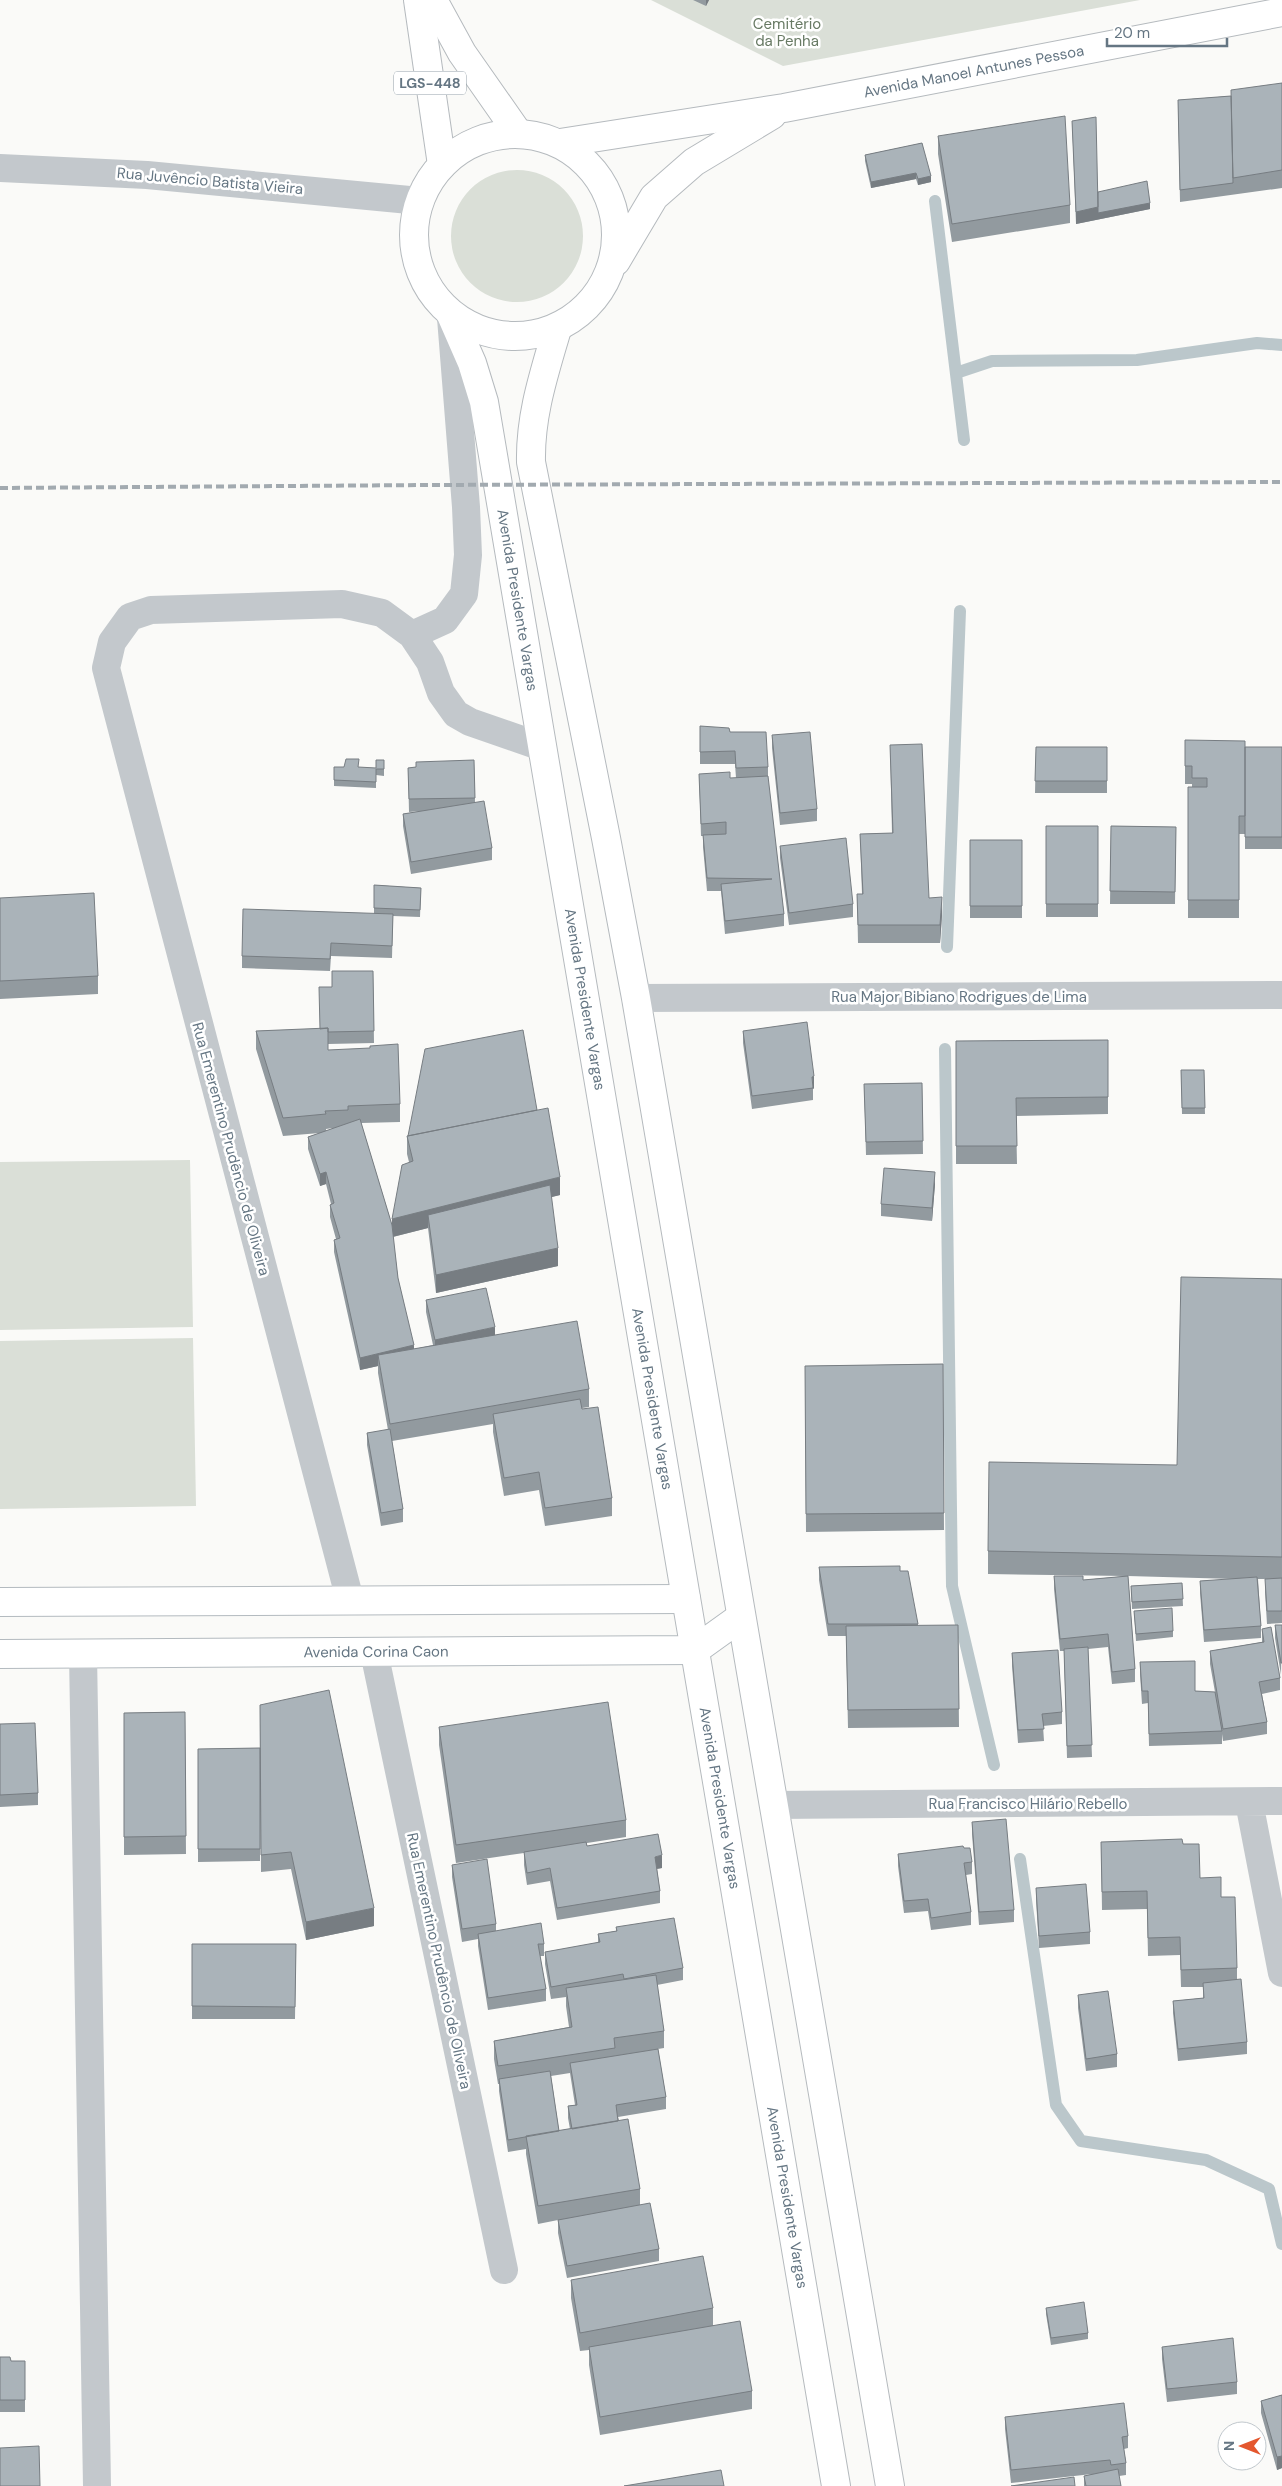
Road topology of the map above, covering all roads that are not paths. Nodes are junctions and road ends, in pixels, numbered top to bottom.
1 (418, 0) edge
2 (433, 0) edge
3 (1282, 12) edge
4 (784, 108) junction
5 (518, 133) junction
6 (560, 143) junction
7 (442, 165) junction
8 (0, 168) edge
9 (420, 201) junction
10 (612, 268) junction
11 (451, 314) junction
12 (557, 329) junction
13 (412, 635) junction
14 (542, 746) junction
15 (1282, 995) edge
16 (636, 998) junction
17 (686, 1599) junction
18 (350, 1600) junction
19 (0, 1602) edge
20 (741, 1617) junction
21 (695, 1650) junction
22 (374, 1652) junction
23 (0, 1654) edge
24 (83, 1654) junction
25 (1249, 1802) junction
26 (1282, 1802) edge
27 (774, 1806) junction
28 (1282, 1973) edge
29 (504, 2270) dead end
30 (97, 2486) edge
31 (836, 2486) edge
32 (890, 2486) edge

1 - 7 main road, LGS-448
2 - 5 main road, LGS-448
3 - 4 main road, Avenida Manoel Antunes Pessoa
4 - 6 main road, Avenida Manoel Antunes Pessoa
4 - 10 main road, Avenida Manoel Antunes Pessoa
5 - 6 main road
5 - 7 main road
6 - 10 main road
7 - 9 main road
8 - 9 street, Rua Juvêncio Batista Vieira
9 - 11 main road
10 - 12 main road
11 - 12 main road
11 - 13 street
11 - 14 main road, Avenida Presidente Vargas
12 - 16 main road
13 - 14 street
13 - 18 street, Rua Emerentino Prudêncio de Oliveira
14 - 17 main road, Avenida Presidente Vargas
15 - 16 street, Rua Major Bibiano Rodrigues de Lima
16 - 20 main road
17 - 18 main road
17 - 21 main road, Avenida Presidente Vargas
18 - 19 main road
20 - 21 main road
20 - 27 main road
21 - 22 main road, Avenida Corina Caon
21 - 31 main road, Avenida Presidente Vargas
22 - 24 main road, Avenida Corina Caon
22 - 29 street, Rua Emerentino Prudêncio de Oliveira
23 - 24 main road, Avenida Corina Caon
24 - 30 street
25 - 26 street, Rua Francisco Hilário Rebello
25 - 27 street, Rua Francisco Hilário Rebello
25 - 28 street
27 - 32 main road

